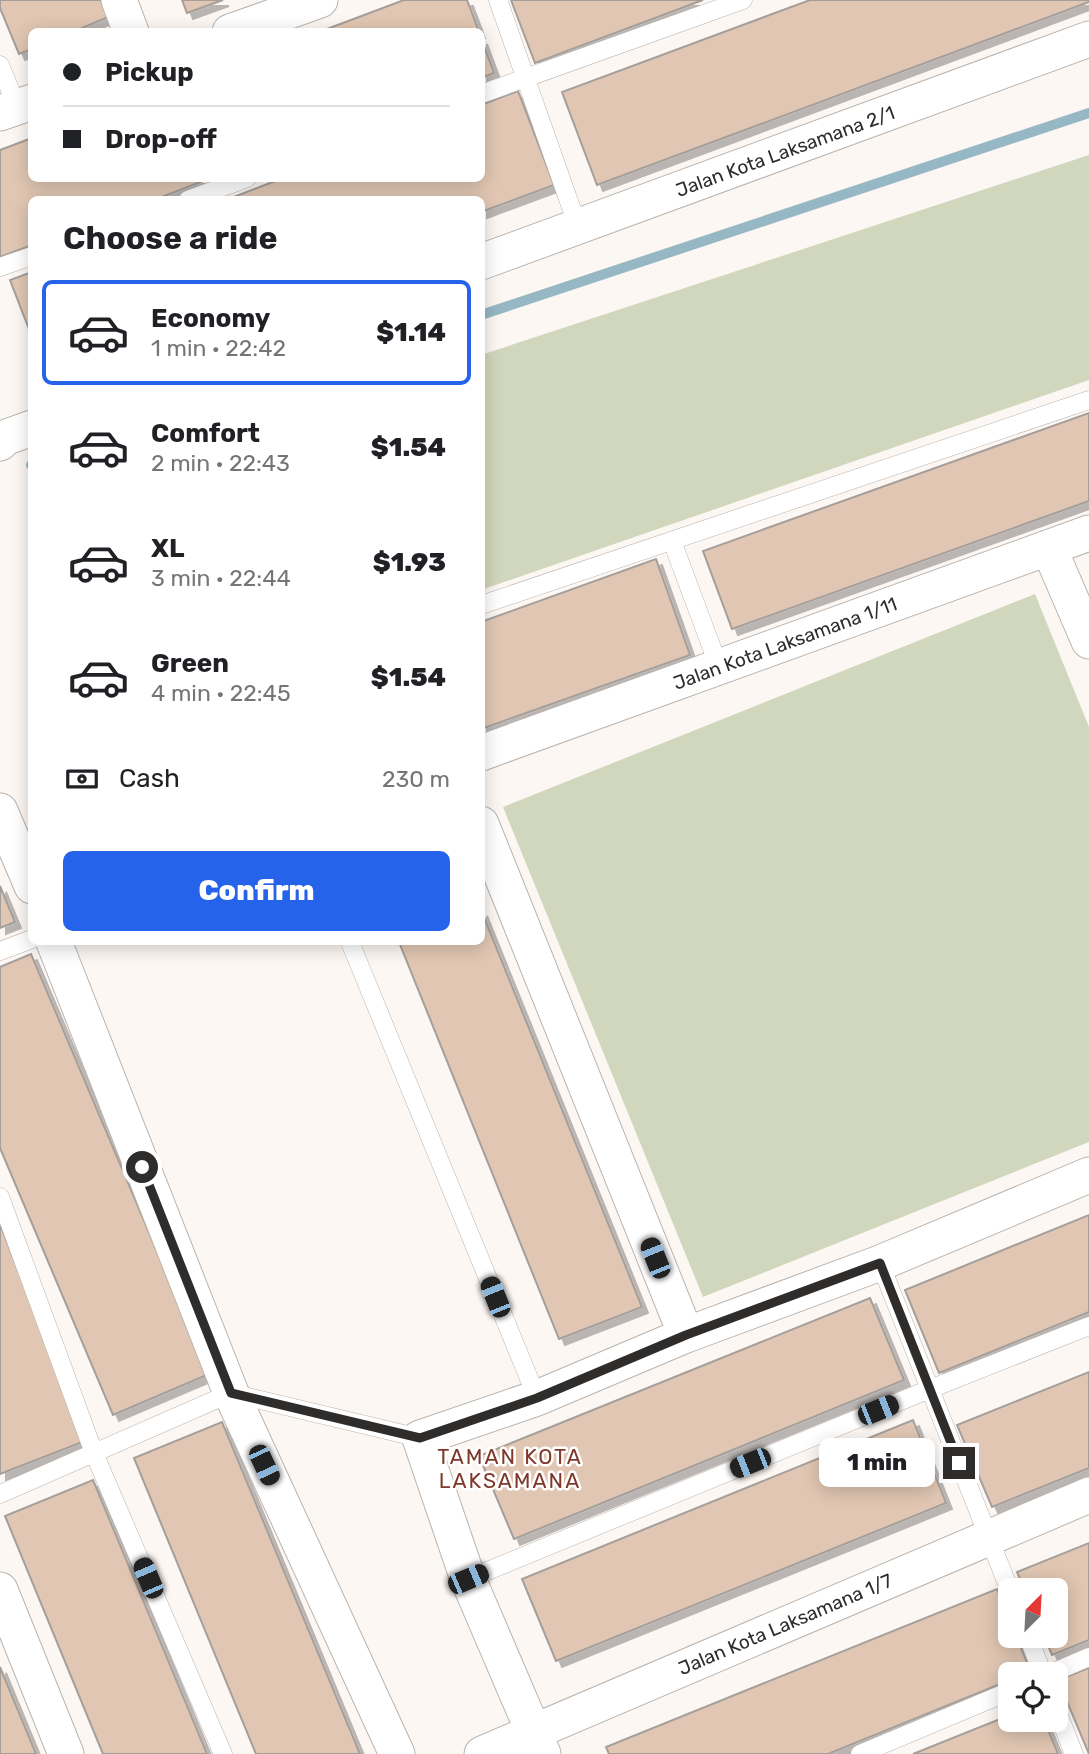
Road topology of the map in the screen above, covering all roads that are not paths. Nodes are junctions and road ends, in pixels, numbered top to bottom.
1 (119, 0) edge
2 (320, 0) edge
3 (498, 0) edge
4 (743, 0) edge
5 (130, 28) edge
6 (241, 28) edge
7 (1089, 39) edge
8 (0, 65) edge
9 (526, 78) junction
10 (485, 93) edge
11 (16, 107) edge
12 (236, 182) edge
13 (199, 196) edge
14 (578, 227) junction
15 (28, 257) edge
16 (485, 261) edge
17 (0, 267) edge
18 (1089, 400) edge
19 (1089, 533) edge
20 (672, 541) junction
21 (1049, 548) junction
22 (485, 605) edge
23 (1089, 641) edge
24 (719, 667) junction
25 (485, 752) edge
26 (0, 811) edge
27 (485, 834) edge
28 (28, 877) edge
29 (28, 940) edge
30 (55, 945) edge
31 (351, 945) edge
32 (0, 951) edge
33 (1089, 1175) edge
34 (0, 1197) edge
35 (880, 1263) junction
36 (1089, 1326) edge
37 (686, 1335) junction
38 (930, 1389) junction
39 (231, 1393) junction
40 (537, 1398) junction
41 (420, 1438) junction
42 (94, 1452) junction
43 (0, 1494) edge
44 (1089, 1496) edge
45 (988, 1537) junction
46 (1005, 1578) edge
47 (468, 1579) junction
48 (0, 1590) edge
49 (7, 1629) edge
50 (1089, 1657) edge
51 (1068, 1666) edge
52 (998, 1696) edge
53 (1065, 1732) edge
54 (538, 1744) edge
55 (66, 1754) edge
56 (223, 1754) edge
57 (397, 1754) edge
58 (482, 1754) edge
59 (860, 1754) edge
60 (1074, 1754) edge

1 - 5 street
2 - 6 street
3 - 9 lane
4 - 9 lane
7 - 14 street, Jalan Kota Laksamana 2/1
8 - 11 lane
9 - 10 lane
9 - 14 lane
12 - 13 lane
14 - 16 street, Jalan Kota Laksamana 2/1
15 - 17 lane
18 - 20 lane
19 - 21 street, Jalan Kota Laksamana 1/11
20 - 22 lane
20 - 24 lane
21 - 23 street
21 - 24 street, Jalan Kota Laksamana 1/11
24 - 25 street, Jalan Kota Laksamana 1/11
26 - 28 street
27 - 37 street
29 - 32 lane
30 - 39 street
31 - 40 lane
33 - 35 street
34 - 42 lane
35 - 37 street
35 - 38 lane
36 - 38 lane
37 - 40 street
38 - 45 lane
38 - 47 lane
39 - 41 lane
39 - 42 lane
39 - 57 street
40 - 41 street
41 - 47 street
42 - 43 lane
42 - 56 lane
44 - 45 street, Jalan Kota Laksamana 1/7
45 - 46 lane
45 - 54 street, Jalan Kota Laksamana 1/7
47 - 54 street
48 - 49 street
49 - 55 street
50 - 51 lane
52 - 59 lane
53 - 60 lane
54 - 58 street, Jalan Kota Laksamana 1/7

